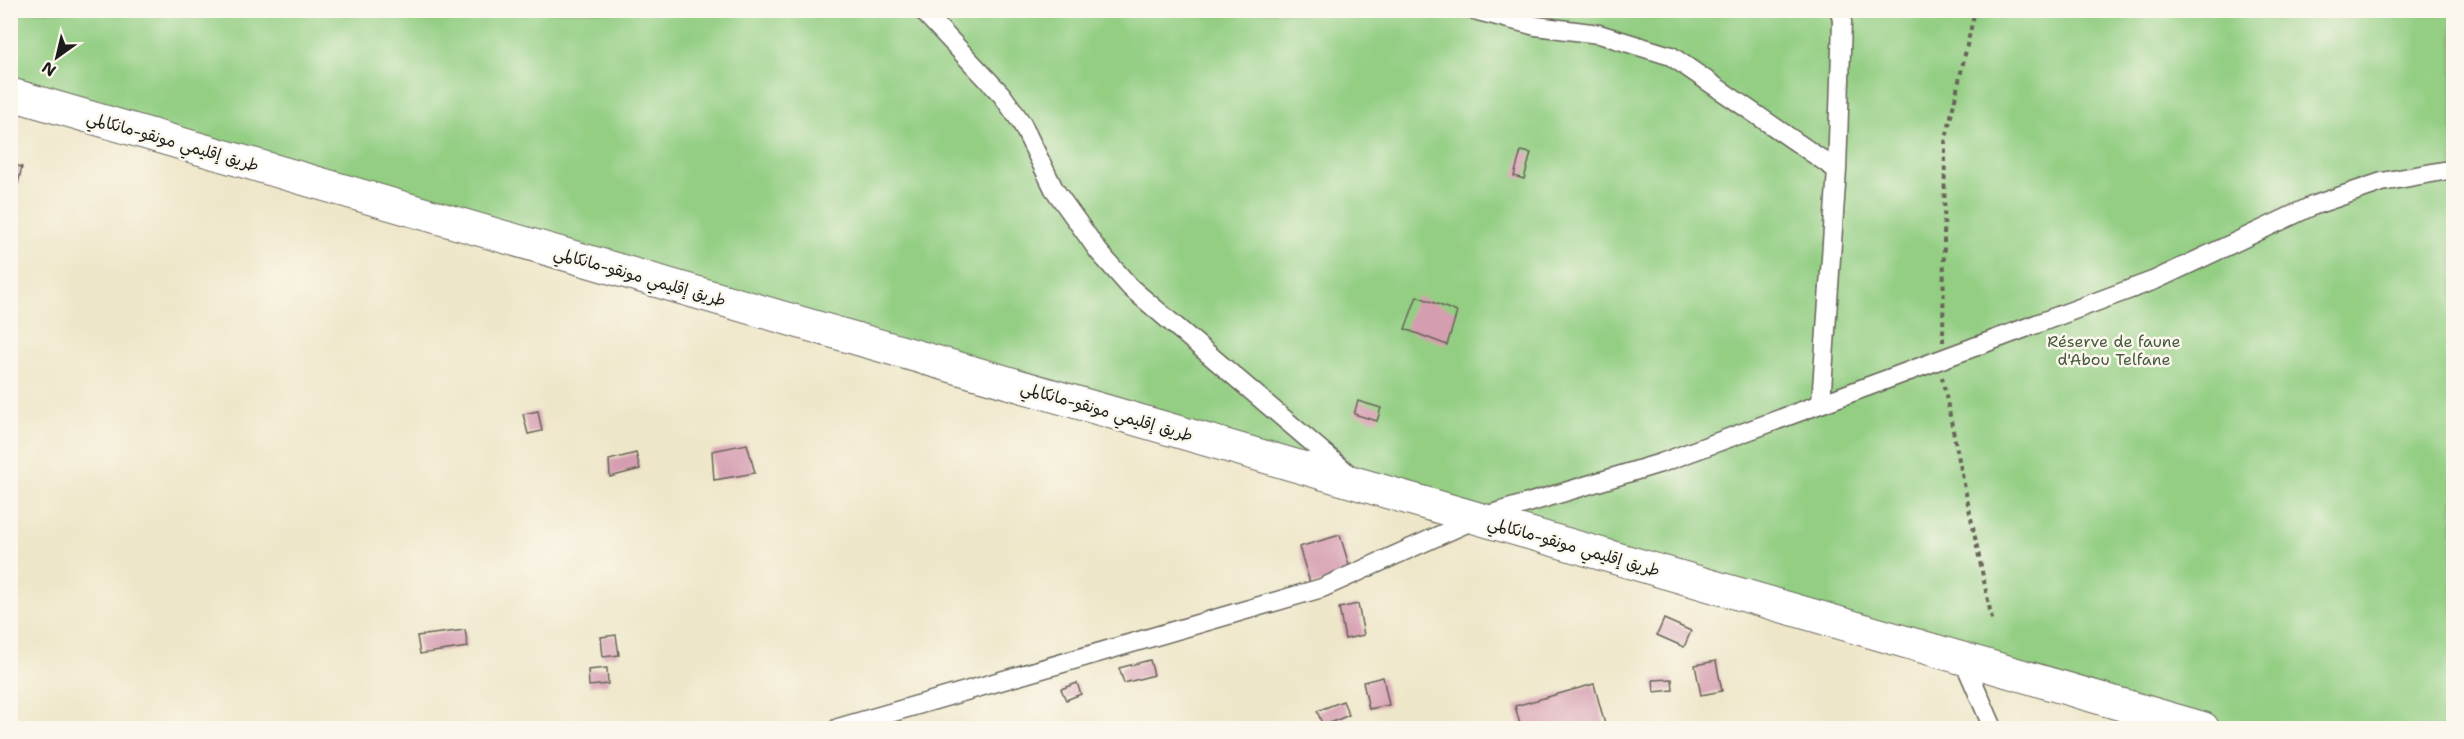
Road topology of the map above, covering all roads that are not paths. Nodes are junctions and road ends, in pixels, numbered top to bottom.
1 (922, 10) edge
2 (1474, 10) edge
3 (1840, 10) edge
4 (10, 94) edge
5 (2454, 169) edge
6 (1837, 170) junction
7 (1821, 403) junction
8 (1360, 484) junction
9 (1478, 518) junction
10 (1963, 659) junction
11 (837, 729) edge
12 (1993, 729) edge
13 (2203, 729) edge

1 - 8 street
2 - 6 street
3 - 6 street
4 - 8 highway, طريق إقليمي مونقو-مانكالمي
5 - 7 street
6 - 7 street
7 - 9 street
8 - 9 highway, طريق إقليمي مونقو-مانكالمي
9 - 10 highway, طريق إقليمي مونقو-مانكالمي
9 - 11 street
10 - 12 street
10 - 13 highway, طريق إقليمي مونقو-مانكالمي

